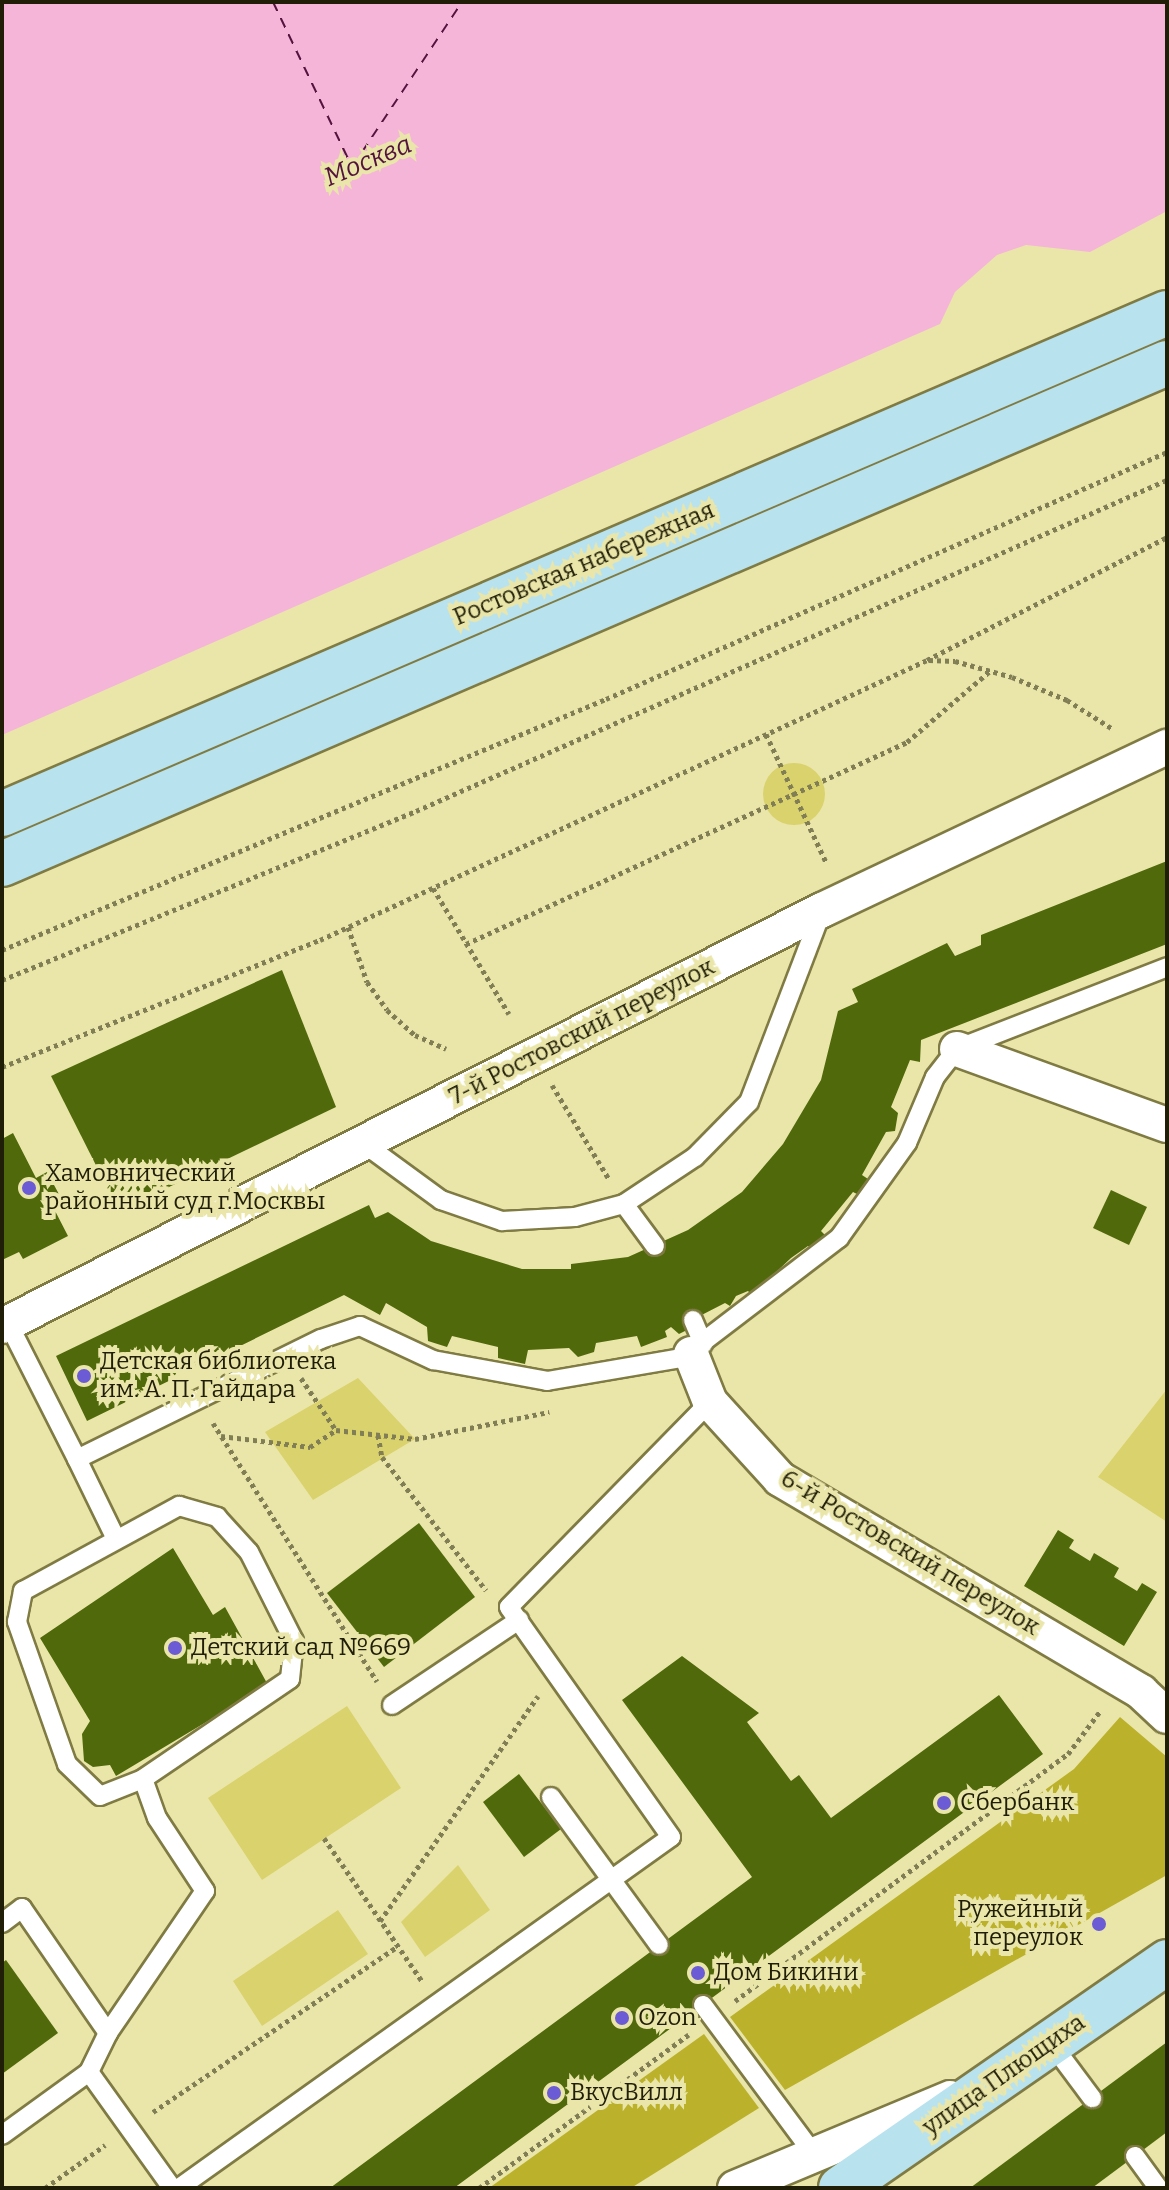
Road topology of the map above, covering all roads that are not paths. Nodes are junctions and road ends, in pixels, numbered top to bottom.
1 (1167, 313) edge
2 (1167, 363) edge
3 (1167, 747) edge
4 (2, 814) edge
5 (2, 864) edge
6 (822, 910) junction
7 (1167, 967) edge
8 (957, 1049) junction
9 (1167, 1125) edge
10 (363, 1143) junction
11 (624, 1204) junction
12 (655, 1246) dead end
13 (693, 1320) dead end
14 (5, 1324) edge
15 (697, 1349) junction
16 (710, 1402) junction
17 (77, 1459) junction
18 (116, 1539) junction
19 (514, 1614) junction
20 (392, 1705) road end
21 (1167, 1716) edge
22 (143, 1779) junction
23 (551, 1797) dead end
24 (612, 1881) junction
25 (2, 1923) edge
26 (659, 1945) dead end
27 (1167, 1962) edge
28 (707, 2011) road end
29 (108, 2033) junction
30 (1051, 2043) junction
31 (89, 2072) junction
32 (1002, 2078) junction
33 (1092, 2098) dead end
34 (2, 2135) edge
35 (812, 2152) junction
36 (1135, 2156) dead end
37 (1167, 2181) edge
38 (172, 2188) edge
39 (179, 2188) edge
40 (735, 2188) edge
41 (841, 2188) edge
42 (1158, 2188) edge

1 - 4 main road, Ростовская набережная
2 - 5 main road, Ростовская набережная
3 - 6 street, 7-й Ростовский переулок
6 - 10 street, 7-й Ростовский переулок
6 - 11 lane
7 - 8 lane
8 - 9 street
8 - 15 lane
10 - 11 lane
10 - 14 street, 7-й Ростовский переулок
11 - 12 lane
13 - 15 lane
14 - 17 lane
15 - 16 street, 6-й Ростовский переулок
15 - 17 lane
16 - 19 lane
16 - 21 street, 6-й Ростовский переулок
17 - 18 lane
18 - 22 lane
18 - 22 lane
19 - 20 lane
19 - 24 lane
22 - 29 lane
23 - 24 lane
24 - 26 lane
24 - 39 lane
25 - 29 lane
27 - 30 main road, улица Плющиха
28 - 35 lane
29 - 31 lane
30 - 32 main road, улица Плющиха
30 - 33 lane
31 - 34 lane
31 - 38 lane
32 - 35 street
32 - 41 main road, улица Плющиха
35 - 40 street
36 - 42 lane
37 - 42 lane

